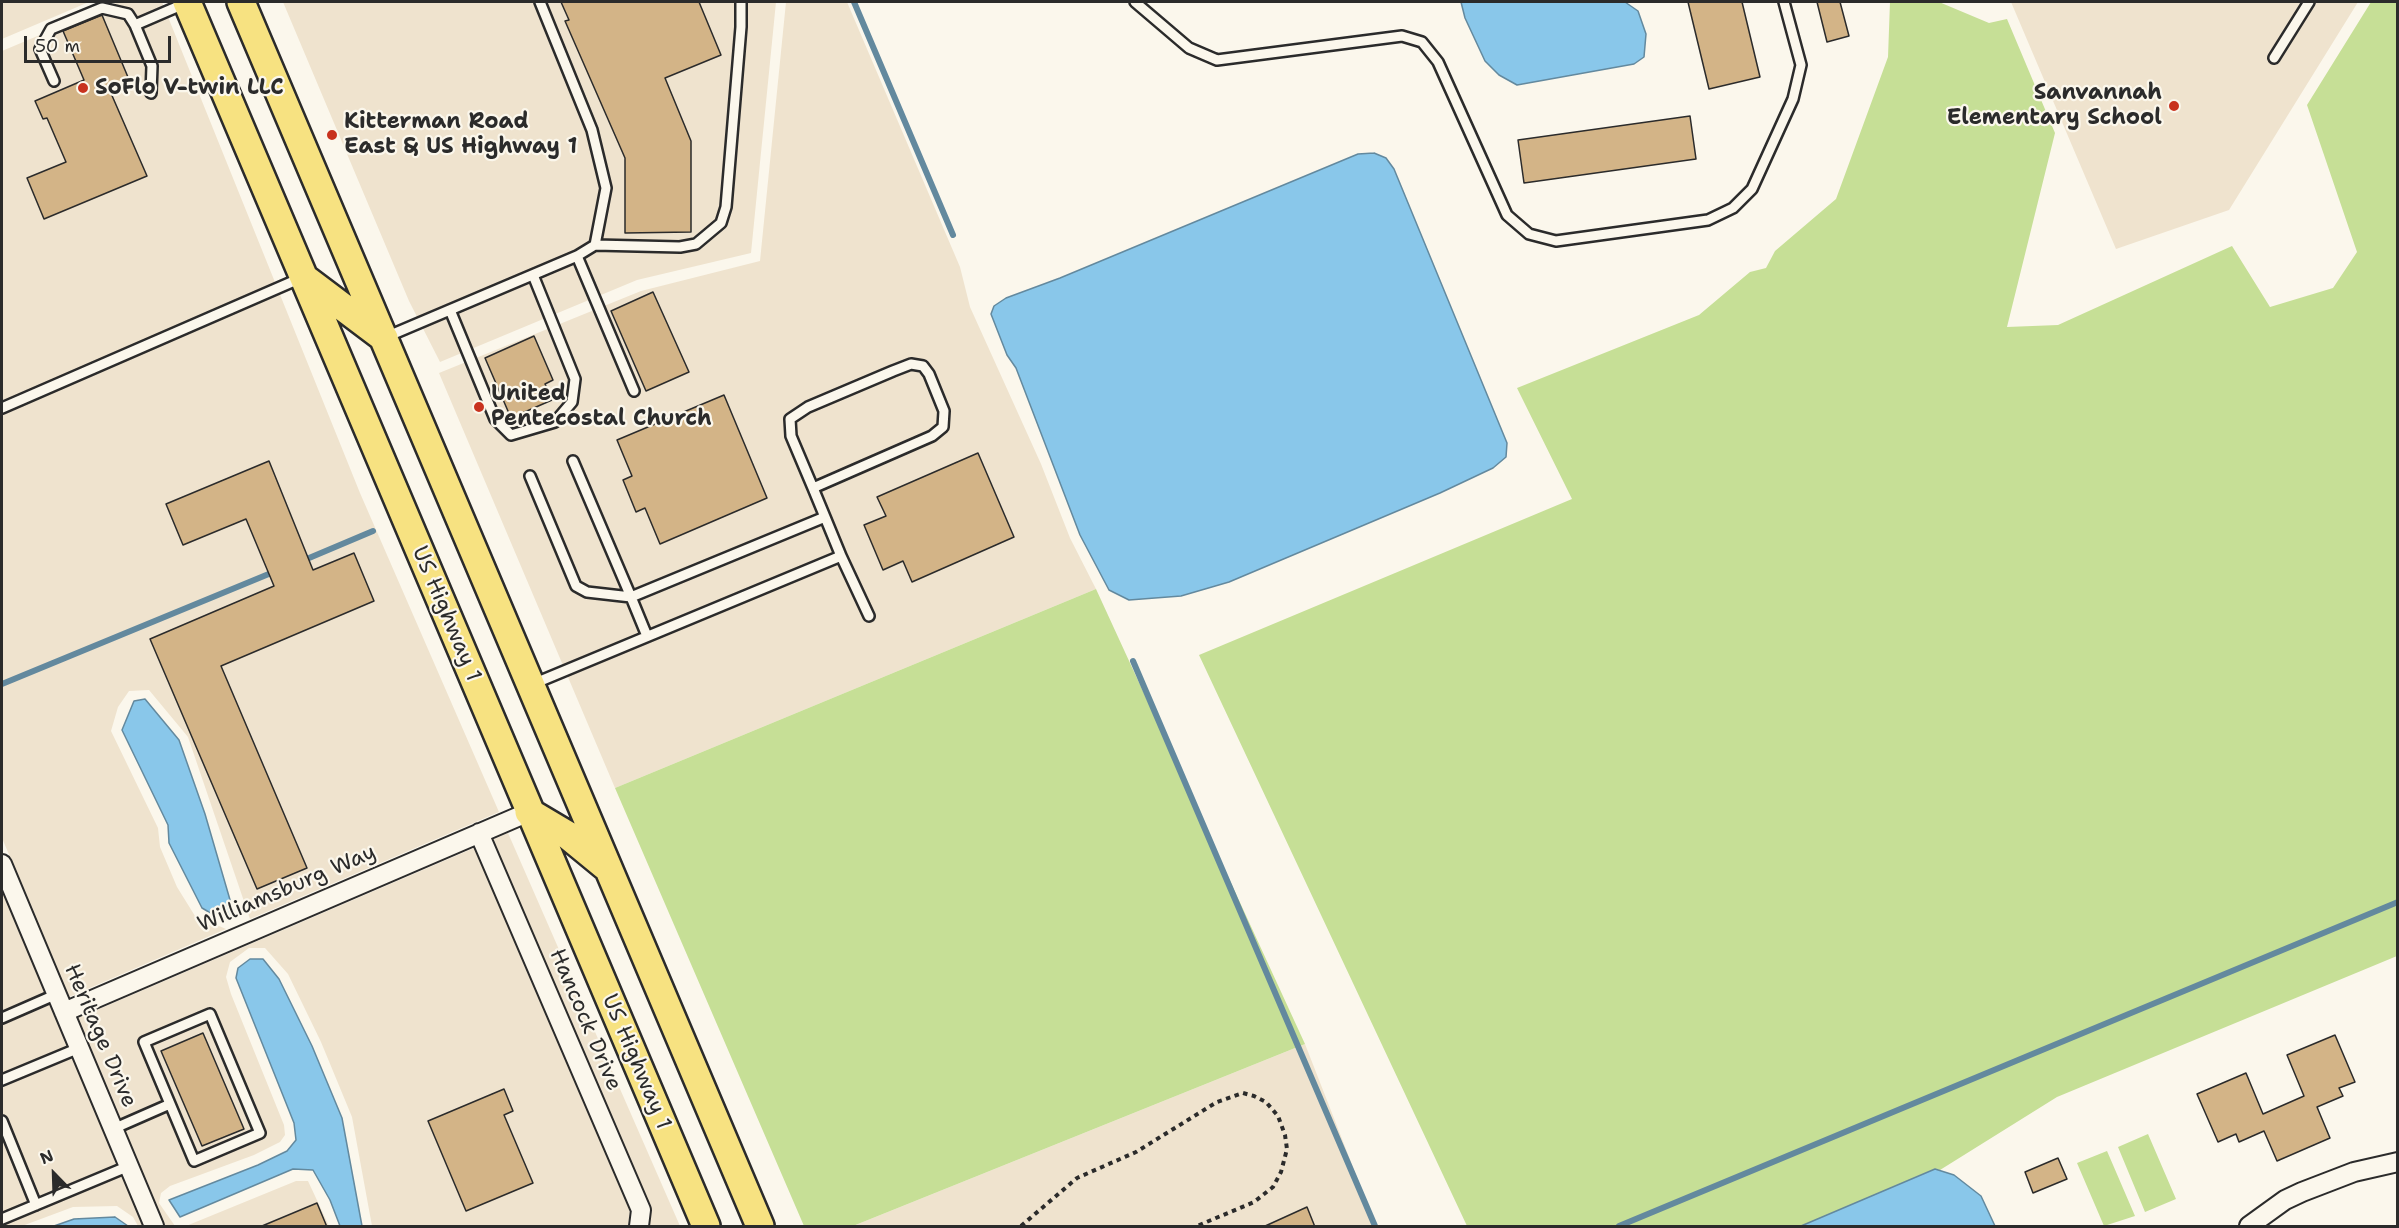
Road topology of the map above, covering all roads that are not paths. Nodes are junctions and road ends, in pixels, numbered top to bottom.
1 (187, 2) edge
2 (241, 2) edge
3 (540, 2) edge
4 (741, 2) edge
5 (1135, 2) edge
6 (1784, 2) edge
7 (2309, 2) edge
8 (135, 25) junction
9 (2274, 58) dead end
10 (54, 81) dead end
11 (151, 93) dead end
12 (595, 245) junction
13 (578, 256) junction
14 (533, 275) junction
15 (303, 277) junction
16 (450, 310) junction
17 (384, 338) junction
18 (634, 391) dead end
19 (2, 408) edge
20 (573, 461) dead end
21 (530, 476) dead end
22 (813, 488) junction
23 (825, 517) junction
24 (841, 556) junction
25 (631, 597) junction
26 (869, 616) dead end
27 (647, 636) junction
28 (531, 685) junction
29 (529, 812) junction
30 (479, 833) junction
31 (2, 864) edge
32 (609, 869) junction
33 (57, 994) junction
34 (64, 1012) junction
35 (2, 1018) edge
36 (79, 1048) junction
37 (2, 1080) edge
38 (170, 1104) junction
39 (2, 1121) edge
40 (113, 1129) junction
41 (2397, 1162) edge
42 (129, 1166) junction
43 (36, 1204) junction
44 (2, 1219) edge
45 (154, 1227) edge
46 (639, 1227) edge
47 (706, 1227) edge
48 (760, 1227) edge
49 (2249, 1227) edge

1 - 8 lane
1 - 15 main road, US Highway 1
2 - 17 main road
3 - 12 lane
4 - 12 lane
5 - 6 lane
7 - 9 lane
8 - 10 lane
8 - 11 lane
12 - 13 lane
13 - 14 lane
13 - 18 lane
14 - 16 lane
14 - 16 lane
15 - 17 main road
15 - 19 lane
15 - 29 main road, US Highway 1
16 - 17 lane
17 - 28 main road
20 - 25 lane
21 - 25 lane
22 - 22 lane
22 - 23 lane
23 - 24 lane
23 - 25 lane
24 - 26 lane
24 - 27 lane
25 - 27 lane
27 - 28 lane
28 - 32 main road
29 - 30 street, Williamsburg Way
29 - 32 main road
29 - 47 main road, US Highway 1
30 - 34 street, Williamsburg Way
30 - 46 street, Hancock Drive
31 - 33 street, Heritage Drive
32 - 48 main road
33 - 34 street, Heritage Drive
33 - 35 lane
34 - 36 street, Heritage Drive
36 - 37 lane
36 - 40 street, Heritage Drive
38 - 38 lane
38 - 40 lane
39 - 43 lane
40 - 42 street, Heritage Drive
41 - 49 street
42 - 43 lane
42 - 45 street, Heritage Drive
43 - 44 lane

